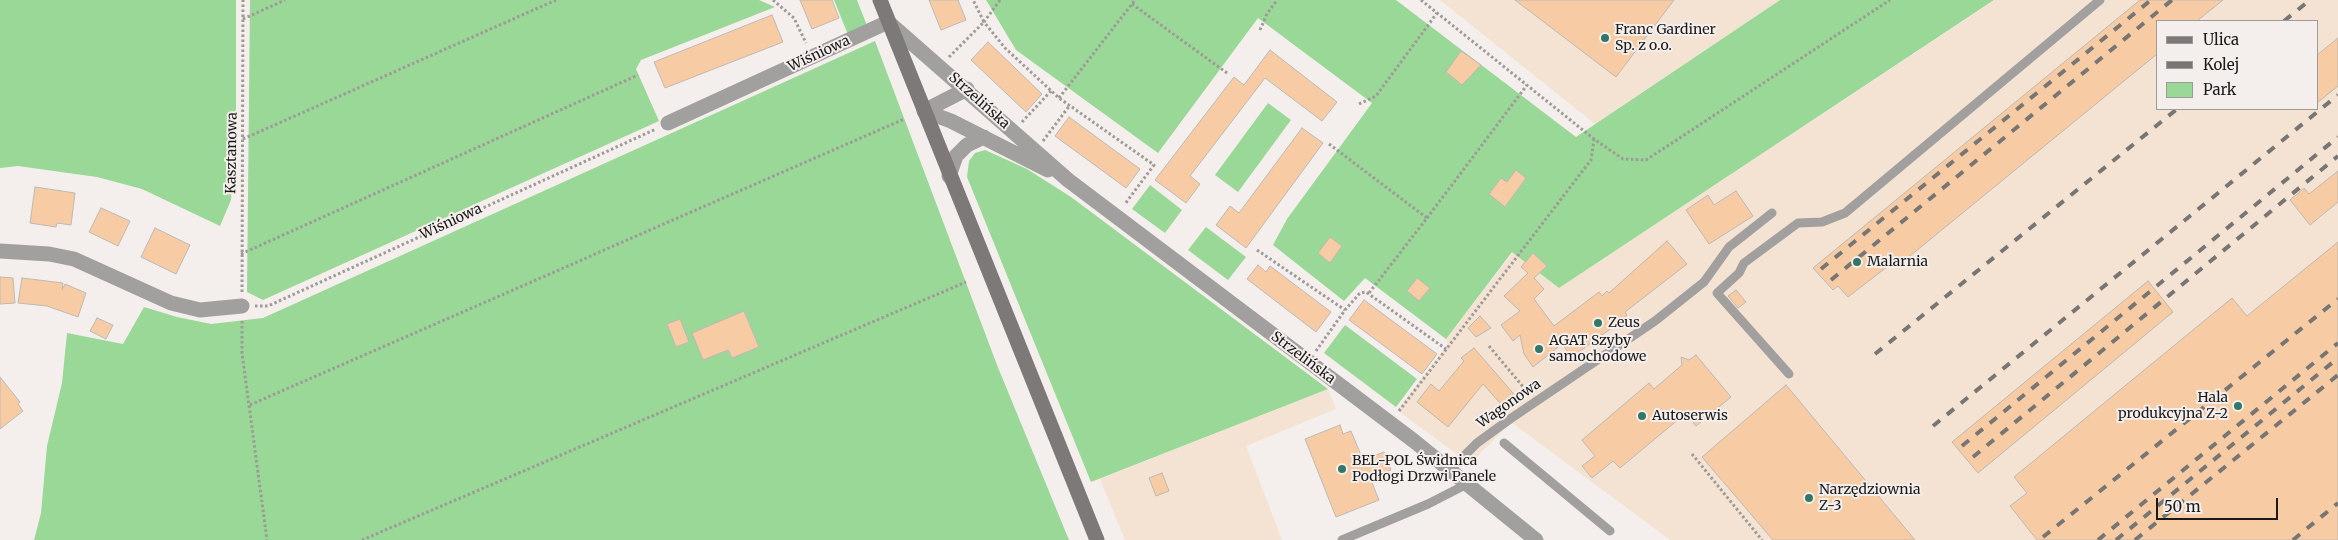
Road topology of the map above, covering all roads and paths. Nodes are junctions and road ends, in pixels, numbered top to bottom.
1 (243, 0) edge
2 (285, 0) edge
3 (556, 0) edge
4 (773, 0) edge
5 (880, 0) edge
6 (973, 0) edge
7 (1000, 0) edge
8 (1277, 0) edge
9 (1421, 0) edge
10 (1890, 0) edge
11 (2100, 0) edge
12 (1134, 2) edge
13 (1437, 13) junction
14 (243, 19) junction
15 (888, 22) junction
16 (984, 22) junction
17 (1260, 30) dead end
18 (812, 57) junction
19 (949, 58) dead end
20 (1227, 73) dead end
21 (638, 75) dead end
22 (1527, 86) junction
23 (967, 89) junction
24 (1051, 91) junction
25 (1059, 98) junction
26 (1359, 104) dead end
27 (1070, 106) junction
28 (924, 111) junction
29 (904, 119) dead end
30 (668, 123) joint
31 (1014, 132) junction
32 (984, 137) junction
33 (243, 139) junction
34 (1594, 139) junction
35 (1330, 144) dead end
36 (1036, 151) junction
37 (949, 176) junction
38 (1068, 180) junction
39 (1772, 213) dead end
40 (1116, 217) junction
41 (1427, 218) junction
42 (1257, 250) dead end
43 (0, 251) edge
44 (242, 254) junction
45 (966, 282) dead end
46 (1369, 293) junction
47 (242, 306) junction
48 (1345, 310) junction
49 (1489, 346) dead end
50 (1446, 349) junction
51 (1308, 362) junction
52 (1789, 374) dead end
53 (1536, 402) junction
54 (250, 405) junction
55 (1390, 423) junction
56 (1504, 443) dead end
57 (1692, 454) dead end
58 (1450, 470) junction
59 (1467, 484) junction
60 (1610, 531) dead end
61 (1531, 539) edge
62 (267, 540) edge
63 (362, 540) edge
64 (1097, 540) edge
65 (1342, 540) edge
66 (1762, 540) edge

1 - 14 path, Kasztanowa
2 - 14 path
3 - 33 path
4 - 18 path
5 - 15 main road
6 - 16 path
7 - 16 path
8 - 17 path
9 - 13 path
10 - 34 path
11 - 52 lane
12 - 20 path
12 - 25 path
13 - 22 path
13 - 26 path
14 - 33 path, Kasztanowa
15 - 18 street, Wiśniowa
15 - 23 street, Strzelińska
15 - 28 main road
16 - 19 path
16 - 24 path
18 - 30 street, Wiśniowa
21 - 44 path
22 - 34 path
22 - 41 path
23 - 28 street
23 - 31 street, Strzelińska
24 - 25 path
24 - 31 path
25 - 27 path
27 - 36 path
27 - 40 path
28 - 32 street, Strzelińska
28 - 37 main road
29 - 54 path
30 - 47 path, Wiśniowa
31 - 36 street, Strzelińska
32 - 37 street
32 - 38 street, Strzelińska
33 - 44 path, Kasztanowa
34 - 50 path
35 - 41 path
36 - 38 street, Strzelińska
37 - 64 main road
38 - 40 street, Strzelińska
39 - 53 lane, Wagonowa
40 - 51 street, Strzelińska
41 - 46 path
42 - 48 path
43 - 47 street
44 - 47 path, Kasztanowa
45 - 63 path
46 - 48 path
46 - 50 path
47 - 54 path, Kasztanowa
48 - 51 path
49 - 53 path
50 - 55 path
51 - 55 street, Strzelińska
53 - 58 lane, Wagonowa
54 - 62 path, Kasztanowa
55 - 58 street, Strzelińska
56 - 60 lane
57 - 66 path
58 - 59 street, Strzelińska
59 - 61 street, Strzelińska
59 - 65 lane

